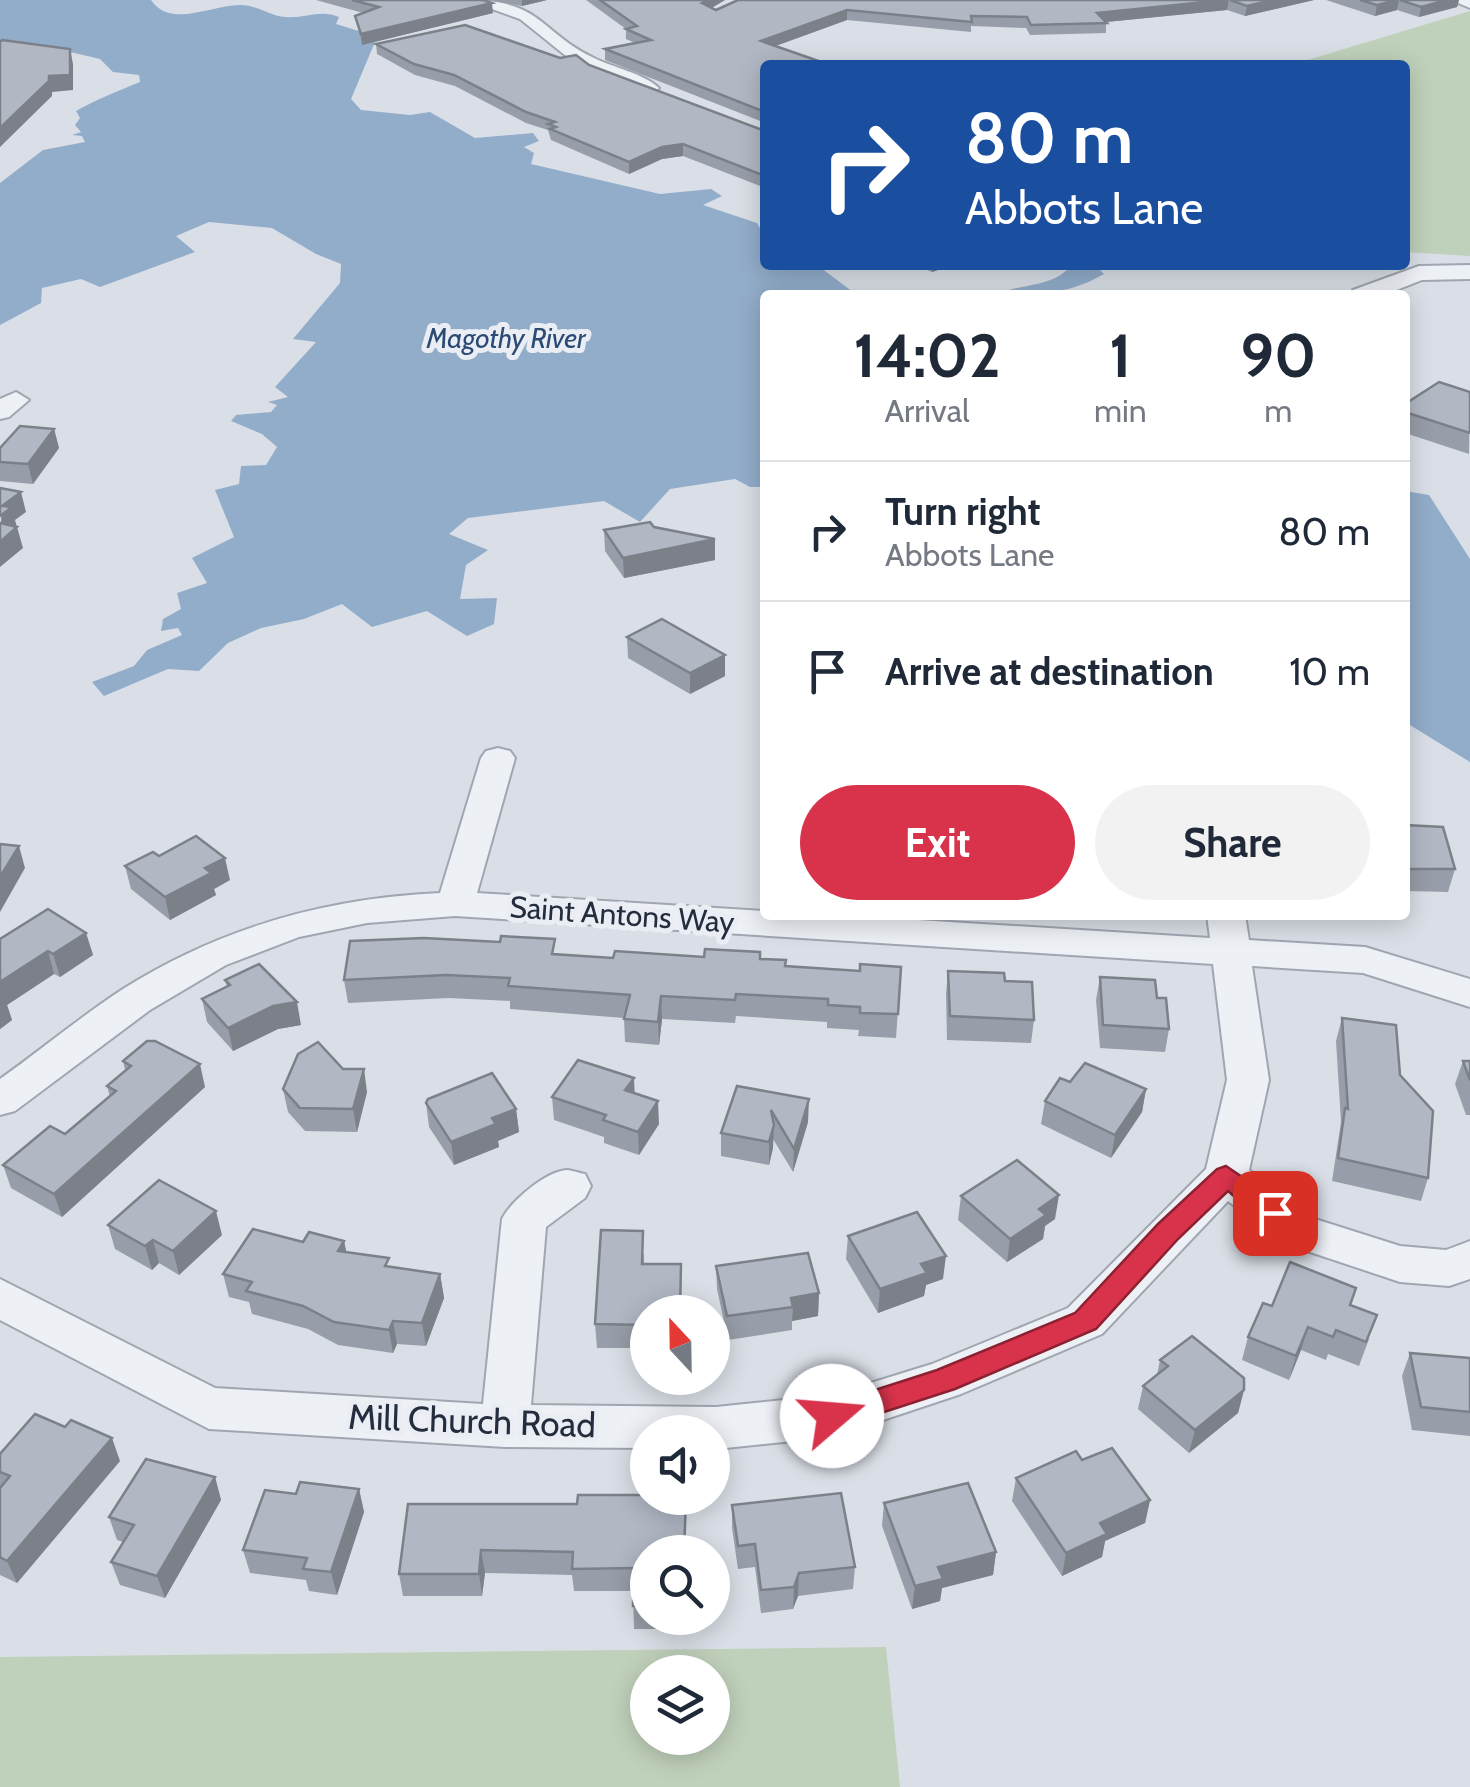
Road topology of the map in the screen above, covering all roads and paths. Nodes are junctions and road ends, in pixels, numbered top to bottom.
1 (476, 0) edge
2 (1460, 0) edge
3 (1470, 3) edge
4 (672, 98) edge
5 (1470, 272) edge
6 (1375, 290) edge
7 (498, 758) dead end
8 (455, 904) junction
9 (1230, 933) edge
10 (1470, 993) edge
11 (0, 1100) edge
12 (1226, 1176) junction
13 (569, 1186) dead end
14 (1470, 1259) edge
15 (0, 1298) edge
16 (504, 1426) junction

1 - 4 street
2 - 3 street
5 - 6 street
7 - 8 street
8 - 9 street, Saint Antons Way
8 - 11 street, Saint Antons Way
9 - 10 street, Saint Antons Way
9 - 12 street
12 - 14 street
12 - 16 street, Mill Church Road
13 - 16 street
15 - 16 street, Mill Church Road

